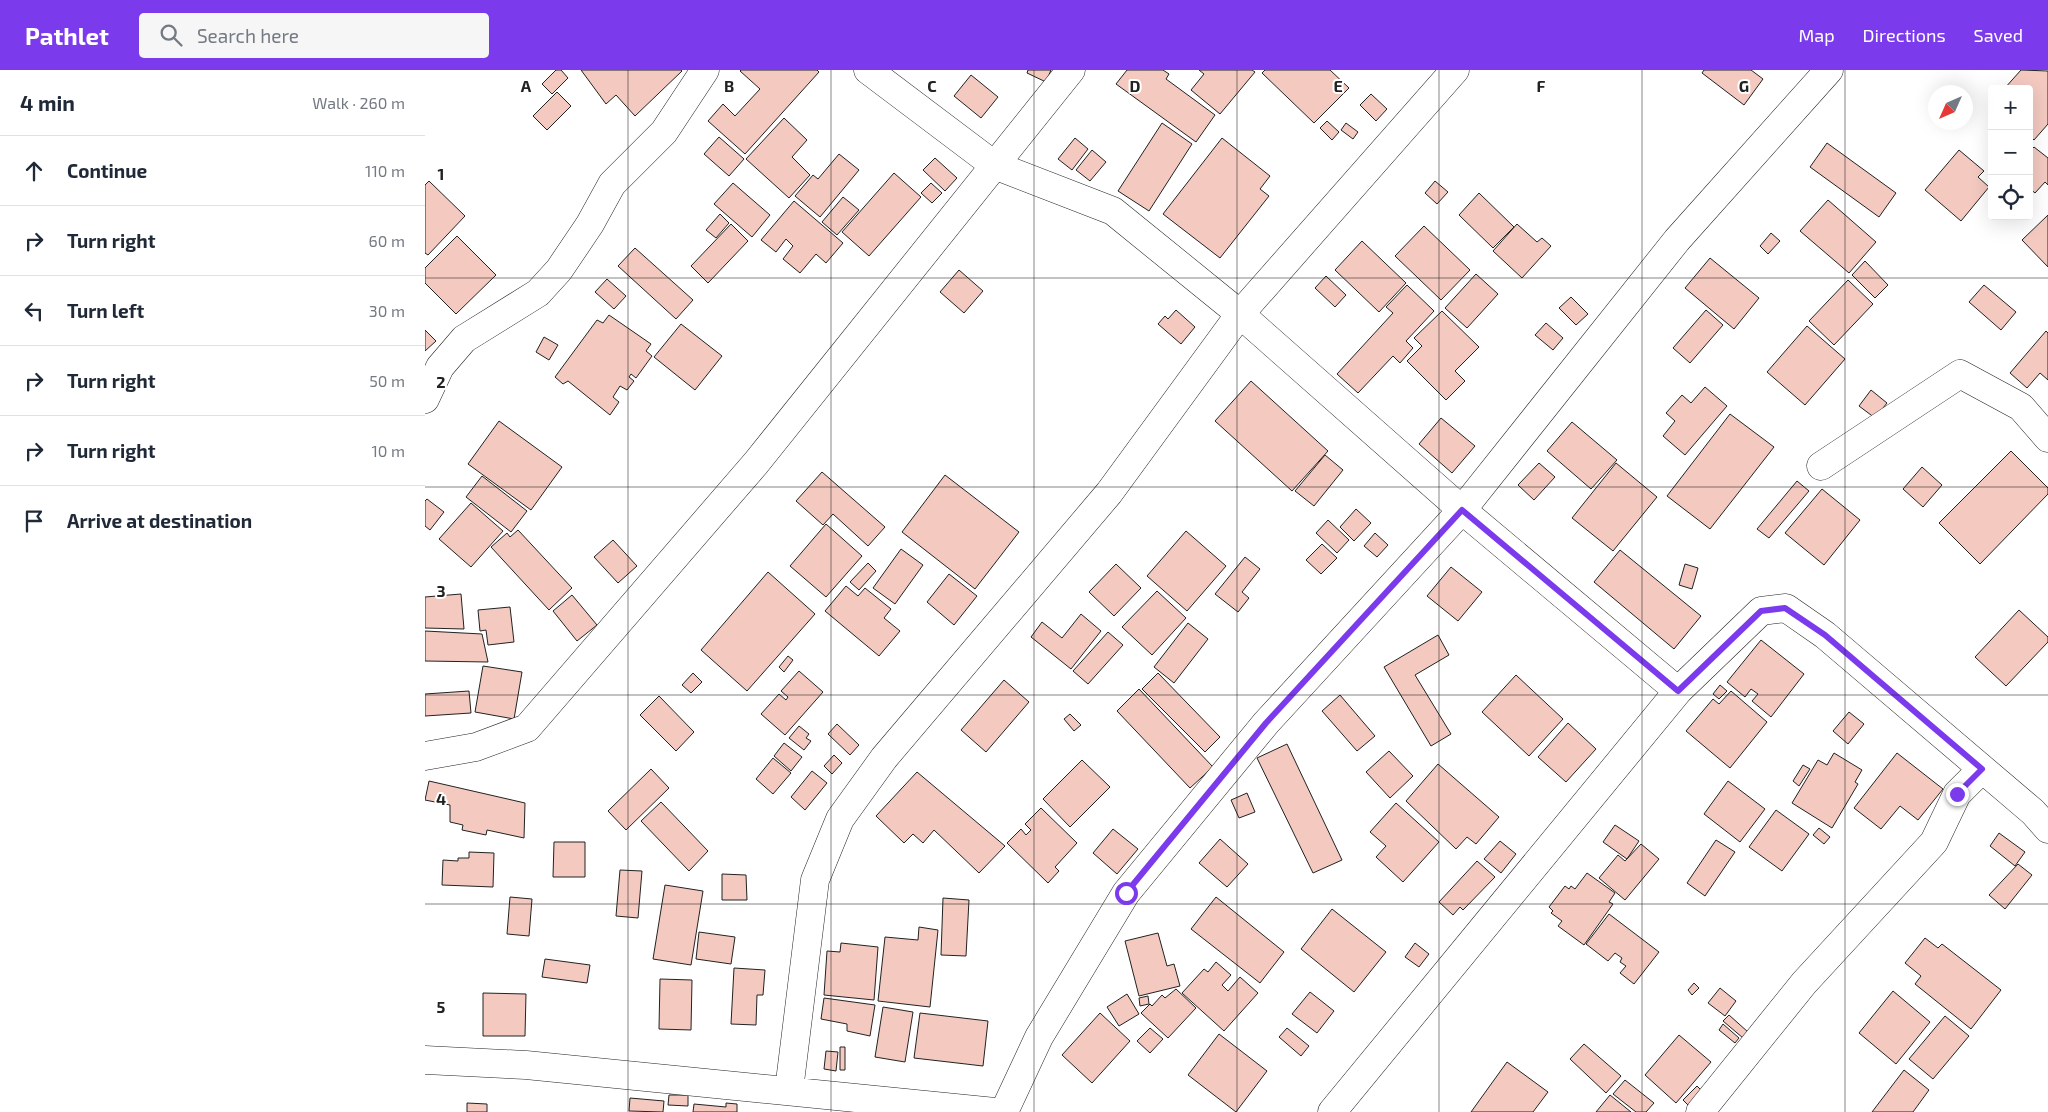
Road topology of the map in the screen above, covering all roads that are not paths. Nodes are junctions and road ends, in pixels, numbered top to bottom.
1 (705, 70) edge
2 (868, 70) edge
3 (1071, 70) edge
4 (1455, 70) edge
5 (1829, 70) edge
6 (994, 165) junction
7 (1240, 314) junction
8 (425, 399) edge
9 (2048, 438) edge
10 (1821, 466) dead end
11 (1462, 510) junction
12 (1678, 691) junction
13 (425, 756) edge
14 (1982, 769) junction
15 (2048, 829) edge
16 (425, 1060) edge
17 (789, 1090) junction
18 (995, 1112) edge
19 (1004, 1112) edge
20 (1332, 1112) edge
21 (1700, 1112) edge

1 - 8 street
2 - 6 street
3 - 6 street
4 - 7 street
5 - 11 street
6 - 7 street
6 - 13 street
7 - 11 street
7 - 17 street
9 - 10 street
11 - 12 street
11 - 19 street
12 - 14 street
12 - 20 street
14 - 15 street
14 - 21 street
16 - 17 street
17 - 18 street

